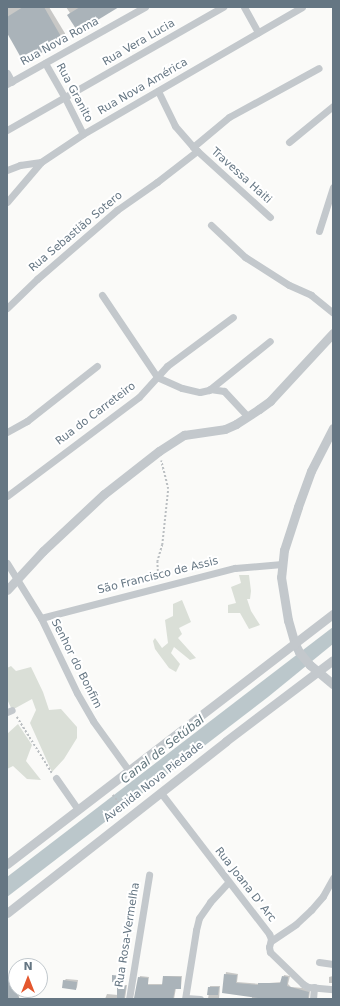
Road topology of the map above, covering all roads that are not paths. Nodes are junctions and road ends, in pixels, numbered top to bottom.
1 (145, 7) edge
2 (223, 7) edge
3 (244, 7) edge
4 (302, 7) edge
5 (258, 32) junction
6 (45, 63) junction
7 (319, 68) dead end
8 (7, 73) edge
9 (10, 83) edge
10 (158, 90) junction
11 (65, 98) junction
12 (333, 106) edge
13 (7, 130) edge
14 (83, 134) junction
15 (289, 142) dead end
16 (195, 149) junction
17 (41, 162) junction
18 (7, 170) edge
19 (333, 187) edge
20 (7, 202) edge
21 (270, 217) dead end
22 (211, 225) dead end
23 (319, 231) dead end
24 (102, 295) dead end
25 (7, 308) edge
26 (333, 313) edge
27 (233, 317) dead end
28 (333, 333) edge
29 (270, 341) dead end
30 (97, 366) dead end
31 (157, 377) junction
32 (210, 389) junction
33 (248, 417) junction
34 (333, 430) edge
35 (7, 432) edge
36 (7, 496) edge
37 (7, 563) edge
38 (282, 564) junction
39 (16, 580) junction
40 (7, 590) edge
41 (333, 614) edge
42 (41, 618) junction
43 (297, 648) junction
44 (333, 660) edge
45 (317, 672) junction
46 (333, 684) edge
47 (129, 771) junction
48 (56, 778) road end
49 (161, 793) junction
50 (78, 810) junction
51 (7, 864) edge
52 (149, 875) dead end
53 (333, 878) edge
54 (228, 883) junction
55 (7, 913) edge
56 (271, 941) junction
57 (319, 962) dead end
58 (333, 964) edge
59 (314, 987) junction
60 (333, 989) edge
61 (186, 998) edge
62 (129, 999) edge
63 (200, 999) edge
64 (313, 999) edge

1 - 6 street, Rua Nova Roma
2 - 11 street, Rua Vera Lucia
3 - 5 street
4 - 5 street, Rua Nova América
5 - 10 street, Rua Nova América
6 - 9 street, Rua Nova Roma
6 - 11 street, Rua Granito
7 - 16 street, Rua Sebastião Sotero
8 - 9 street
10 - 14 street, Rua Nova América
10 - 16 street
11 - 13 street, Rua Vera Lucia
11 - 14 street, Rua Granito
12 - 15 street
14 - 17 street, Rua Nova América
16 - 21 street, Travessa Haiti
16 - 25 street, Rua Sebastião Sotero
17 - 18 street
17 - 20 street, Rua Nova América
19 - 23 street
22 - 26 street
24 - 31 street
27 - 31 street, Rua do Carreteiro
28 - 33 street
29 - 32 street
30 - 35 street
31 - 32 street
31 - 36 street, Rua do Carreteiro
32 - 33 street
33 - 39 street
34 - 38 street
37 - 39 street, Senhor do Bonfim
38 - 42 street, São Francisco de Assis
38 - 43 street
39 - 40 street
39 - 42 street, Senhor do Bonfim
41 - 43 street, Avenida Nova Piedade
42 - 47 street, Senhor do Bonfim
43 - 45 street
43 - 47 street, Avenida Nova Piedade
44 - 45 street, Avenida Nova Piedade
45 - 46 street
45 - 49 street, Avenida Nova Piedade
47 - 50 street, Avenida Nova Piedade
48 - 50 street
49 - 54 street, Rua Joana D' Arc
49 - 55 street, Avenida Nova Piedade
50 - 51 street, Avenida Nova Piedade
52 - 62 street, Rua Rosa-Vermelha
53 - 56 street
54 - 56 street, Rua Joana D' Arc
54 - 61 street
56 - 59 street, Rua Joana D' Arc
57 - 58 street
59 - 60 street, Rua Joana D' Arc
59 - 64 street
61 - 63 street

